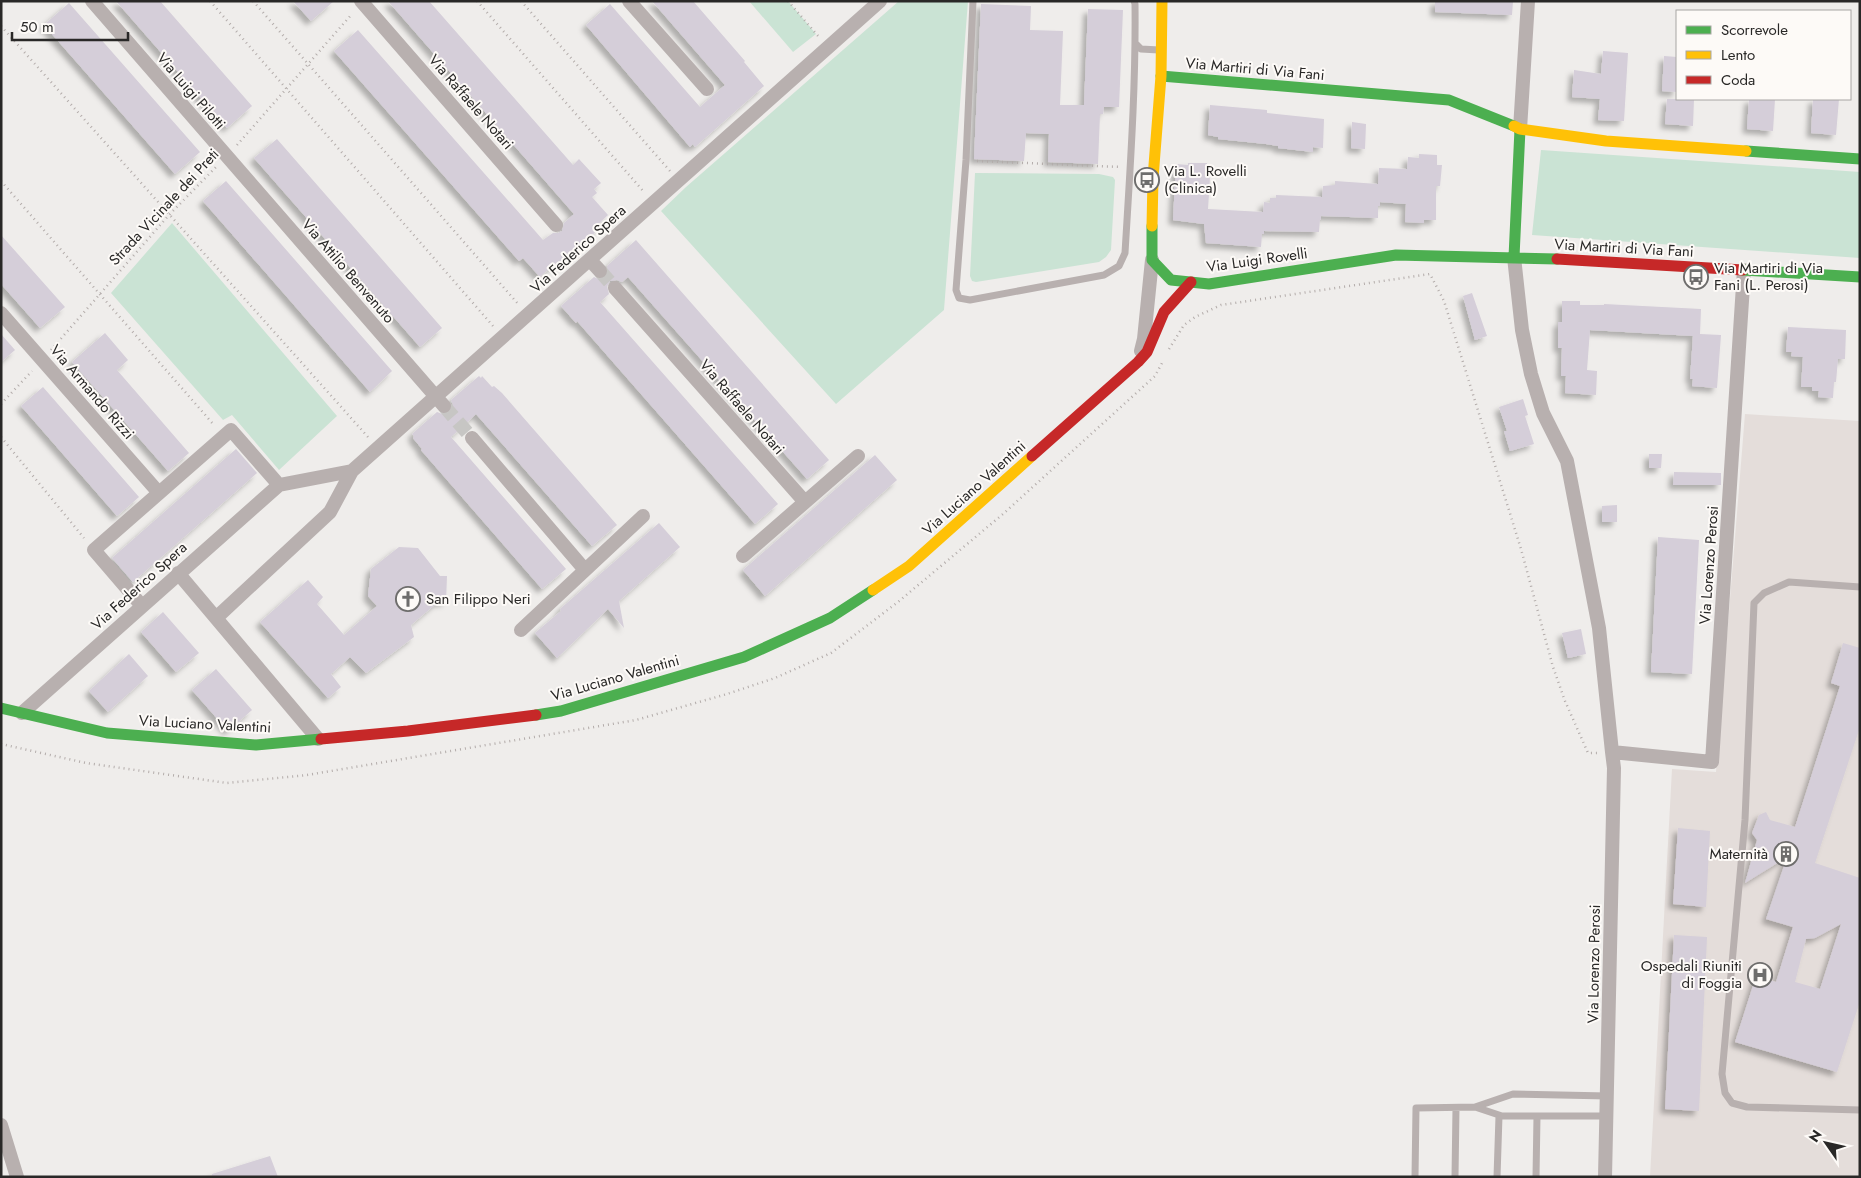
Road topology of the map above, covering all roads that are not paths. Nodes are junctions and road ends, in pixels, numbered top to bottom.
1 (92, 1) edge
2 (629, 1) edge
3 (880, 1) edge
4 (973, 1) edge
5 (1134, 1) edge
6 (1162, 1) edge
7 (1528, 1) edge
8 (362, 2) edge
9 (1136, 44) junction
10 (1162, 50) junction
11 (1161, 76) junction
12 (707, 89) dead end
13 (1520, 129) junction
14 (227, 156) joint
15 (1860, 159) edge
16 (556, 225) dead end
17 (1514, 257) junction
18 (590, 260) junction
19 (1152, 260) junction
20 (1744, 270) junction
21 (600, 271) tunnel mouth
22 (1860, 277) edge
23 (1191, 282) junction
24 (615, 288) tunnel mouth
25 (1, 313) edge
26 (1138, 362) junction
27 (440, 402) junction
28 (472, 438) tunnel mouth
29 (858, 456) dead end
30 (352, 471) junction
31 (279, 485) junction
32 (159, 493) junction
33 (805, 502) junction
34 (642, 516) dead end
35 (743, 556) dead end
36 (585, 570) junction
37 (178, 573) junction
38 (1860, 587) edge
39 (142, 606) junction
40 (216, 618) junction
41 (521, 630) dead end
42 (1, 708) edge
43 (22, 713) junction
44 (318, 739) junction
45 (1612, 752) junction
46 (1608, 1096) junction
47 (1456, 1108) junction
48 (1475, 1108) junction
49 (1860, 1110) edge
50 (1499, 1116) junction
51 (1538, 1116) junction
52 (1607, 1116) junction
53 (1, 1125) edge
54 (17, 1177) edge
55 (1415, 1177) edge
56 (1455, 1177) edge
57 (1497, 1177) edge
58 (1536, 1177) edge
59 (1605, 1177) edge

1 - 14 street, Via Luigi Pilotti
2 - 12 street
3 - 18 street, Via Federico Spera
4 - 9 lane
5 - 9 lane
6 - 10 street
7 - 13 street
8 - 16 street, Via Raffaele Notari
9 - 10 lane
10 - 11 street
11 - 13 street, Via Martiri di Via Fani
11 - 19 street
13 - 15 street, Via Martiri di Via Fani
13 - 17 street
14 - 27 street, Via Attilio Benvenuto
17 - 20 street, Via Martiri di Via Fani
17 - 23 street, Via Luigi Rovelli
17 - 45 street, Via Lorenzo Perosi
18 - 21 street
18 - 27 street, Via Federico Spera
19 - 23 street, Via Luigi Rovelli
19 - 26 street
20 - 22 street, Via Martiri di Via Fani
20 - 45 street, Via Lorenzo Perosi
23 - 26 street, Via Luciano Valentini
24 - 33 street, Via Raffaele Notari
25 - 32 street, Via Armando Rizzi
26 - 44 street, Via Luciano Valentini
27 - 30 street, Via Federico Spera
28 - 36 street
29 - 33 street
30 - 31 street
30 - 40 street
31 - 32 street
31 - 37 street, Via Federico Spera
32 - 39 street
33 - 35 street
34 - 36 street
36 - 41 street
37 - 39 street, Via Federico Spera
37 - 40 street
38 - 49 lane
39 - 43 street, Via Federico Spera
40 - 44 street
42 - 43 street, Via Luciano Valentini
43 - 44 street, Via Luciano Valentini
45 - 46 street, Via Lorenzo Perosi
46 - 48 lane
46 - 52 street, Via Lorenzo Perosi
47 - 48 lane
47 - 55 lane
47 - 56 lane
48 - 50 lane
50 - 51 lane
50 - 57 lane
51 - 52 lane
51 - 58 lane
52 - 59 street, Via Lorenzo Perosi
53 - 54 street

